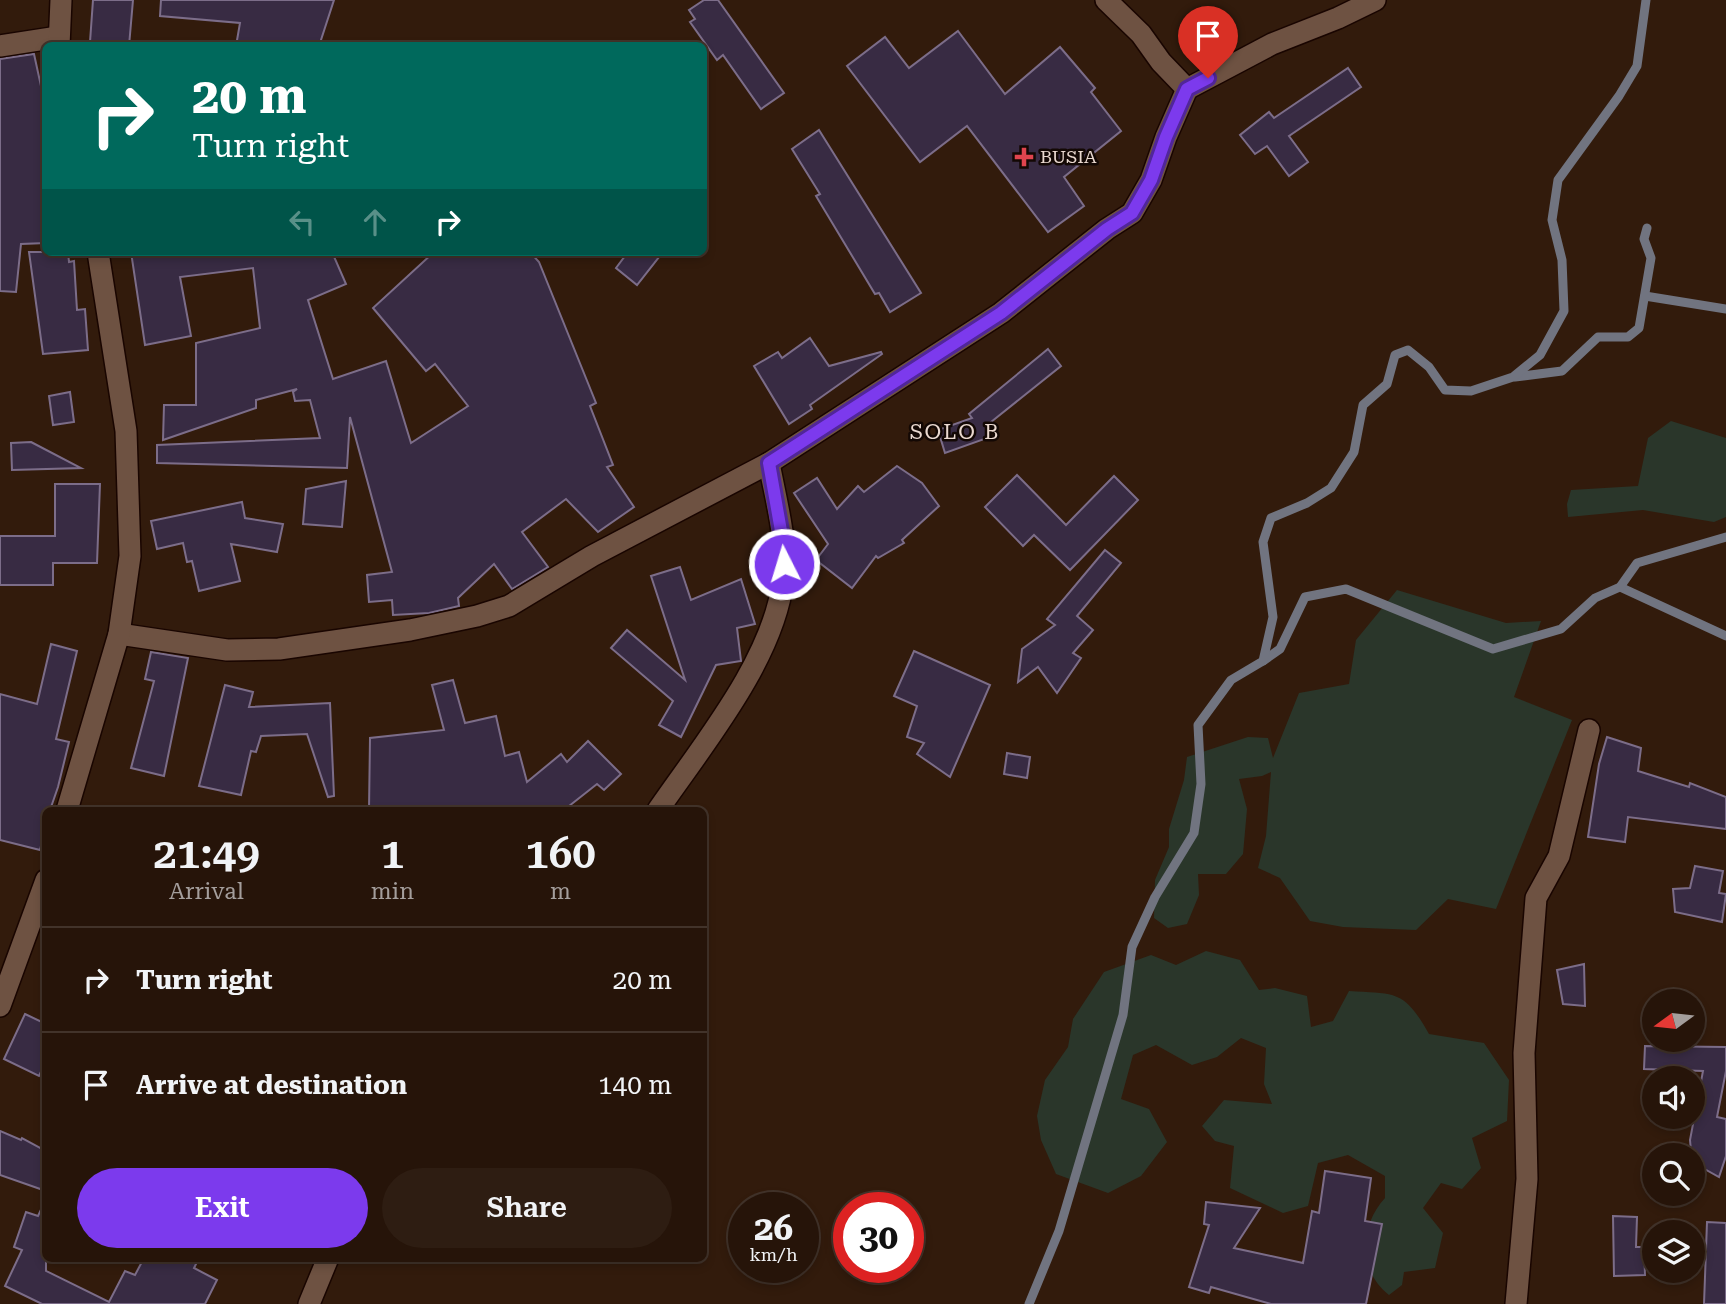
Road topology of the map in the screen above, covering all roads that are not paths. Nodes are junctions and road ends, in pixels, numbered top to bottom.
1 (61, 0) edge
2 (1106, 0) edge
3 (1375, 0) edge
4 (59, 41) edge
5 (42, 42) edge
6 (0, 46) edge
7 (1187, 89) junction
8 (99, 256) edge
9 (769, 463) junction
10 (119, 634) junction
11 (1589, 730) dead end
12 (68, 807) edge
13 (660, 807) edge
14 (42, 891) edge
15 (0, 1006) edge
16 (326, 1262) edge
17 (309, 1304) edge
18 (1517, 1304) edge

1 - 4 street
2 - 7 street
3 - 7 street
5 - 6 street
7 - 9 street
8 - 10 street
9 - 10 street
9 - 13 street
10 - 12 street
11 - 18 street
14 - 15 street
16 - 17 street

